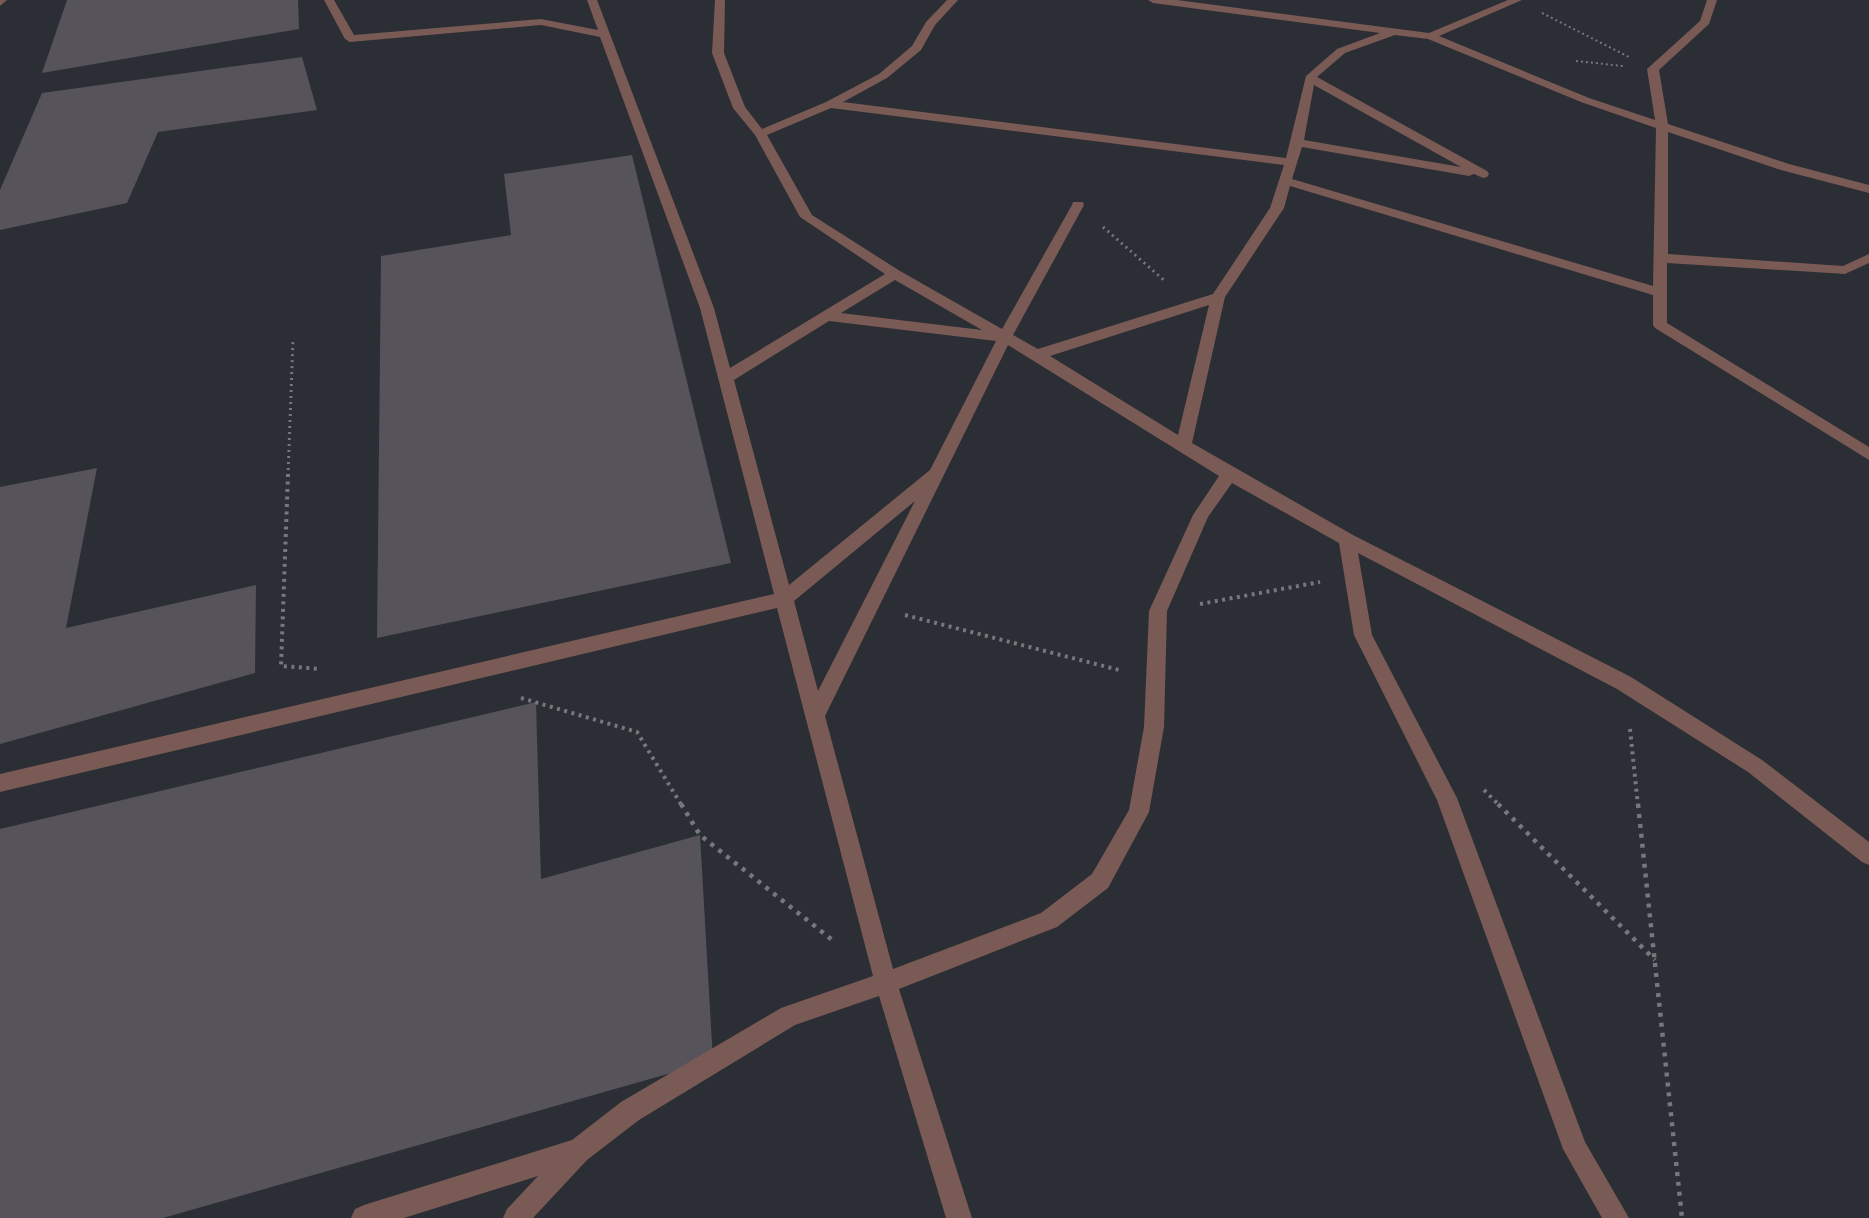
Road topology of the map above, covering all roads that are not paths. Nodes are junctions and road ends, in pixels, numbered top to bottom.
1 (329, 0) edge
2 (592, 0) edge
3 (720, 0) edge
4 (953, 0) edge
5 (1153, 0) edge
6 (1517, 0) edge
7 (1712, 0) edge
8 (1395, 31) junction
9 (604, 34) junction
10 (1430, 36) junction
11 (1310, 78) junction
12 (830, 104) junction
13 (1662, 126) junction
14 (760, 134) junction
15 (1297, 143) junction
16 (1291, 162) junction
17 (1286, 181) junction
18 (1869, 189) edge
19 (1078, 205) road end
20 (1660, 258) junction
21 (1869, 258) edge
22 (895, 274) junction
23 (1660, 292) junction
24 (1218, 297) junction
25 (826, 316) junction
26 (1005, 337) junction
27 (1037, 355) junction
28 (725, 378) junction
29 (1184, 446) junction
30 (1869, 454) edge
31 (937, 473) junction
32 (1229, 474) junction
33 (1347, 540) junction
34 (784, 599) junction
35 (815, 716) junction
36 (0, 783) edge
37 (1869, 855) edge
38 (886, 983) junction
39 (579, 1151) junction
40 (364, 1218) edge
41 (516, 1218) edge
42 (959, 1218) edge
43 (1616, 1218) edge

1 - 9 street
2 - 9 street
3 - 14 street
4 - 12 street
5 - 8 street
6 - 10 street
7 - 13 street
8 - 10 street
8 - 11 street
9 - 28 street
10 - 13 street
11 - 15 street
11 - 15 street
12 - 14 street
12 - 16 street
13 - 18 street
13 - 20 street
14 - 22 street
15 - 16 street
16 - 17 street
17 - 23 street
17 - 24 street
19 - 26 street
20 - 21 street
20 - 23 street
22 - 25 street
22 - 26 street
23 - 30 street
24 - 27 street
24 - 29 street
25 - 26 street
25 - 28 street
26 - 27 street
26 - 31 street
27 - 29 street
28 - 34 street
29 - 32 street
31 - 34 street
31 - 35 street
32 - 33 street
32 - 38 street
33 - 37 street
33 - 43 street
34 - 35 street
34 - 36 street
35 - 38 street
38 - 39 street
38 - 42 street
39 - 40 street
39 - 41 street

